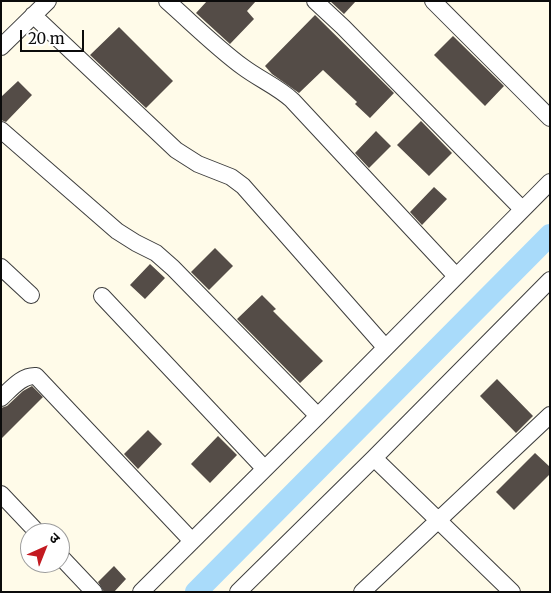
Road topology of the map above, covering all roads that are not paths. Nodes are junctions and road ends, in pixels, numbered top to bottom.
1 (48, 1) edge
2 (167, 1) edge
3 (315, 1) edge
4 (433, 1) edge
5 (33, 14) junction
6 (1, 47) edge
7 (550, 118) edge
8 (1, 130) edge
9 (550, 182) edge
10 (522, 209) junction
11 (1, 267) edge
12 (456, 276) junction
13 (550, 280) edge
14 (31, 295) dead end
15 (102, 296) dead end
16 (385, 347) junction
17 (1, 398) edge
18 (318, 416) junction
19 (548, 420) edge
20 (374, 458) junction
21 (264, 468) junction
22 (1, 494) edge
23 (437, 520) junction
24 (29, 523) edge
25 (192, 541) junction
26 (70, 567) edge
27 (94, 592) edge
28 (141, 592) edge
29 (238, 592) edge
30 (362, 592) edge
31 (512, 592) edge

1 - 5 street
2 - 12 street
3 - 10 street
4 - 7 street
5 - 6 street
5 - 16 street
8 - 18 street
9 - 10 street
10 - 12 street
11 - 14 street
12 - 16 street
13 - 20 street
15 - 21 street
16 - 18 street
17 - 25 street
18 - 21 street
19 - 23 street
20 - 23 street
20 - 29 street
21 - 25 street
22 - 24 street
23 - 30 street
23 - 31 street
25 - 28 street
26 - 27 street

